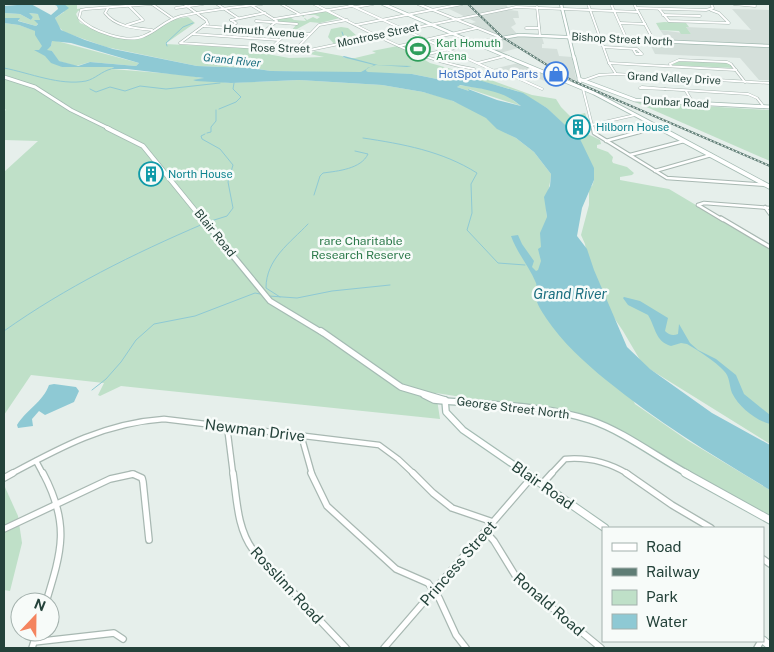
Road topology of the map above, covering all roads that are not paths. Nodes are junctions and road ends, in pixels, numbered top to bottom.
1 (152, 4) edge
2 (184, 4) edge
3 (202, 4) edge
4 (217, 4) edge
5 (262, 4) edge
6 (281, 4) edge
7 (314, 4) edge
8 (348, 4) edge
9 (373, 4) edge
10 (383, 4) edge
11 (418, 4) edge
12 (462, 4) edge
13 (561, 4) edge
14 (588, 4) edge
15 (611, 4) edge
16 (634, 4) edge
17 (711, 4) edge
18 (734, 4) edge
19 (754, 4) edge
20 (250, 5) edge
21 (516, 5) edge
22 (129, 6) junction
23 (188, 6) junction
24 (354, 6) junction
25 (108, 7) junction
26 (536, 7) junction
27 (176, 8) dead end
28 (562, 8) junction
29 (636, 8) junction
30 (659, 9) junction
31 (226, 10) junction
32 (326, 10) junction
33 (432, 10) junction
34 (590, 10) junction
35 (711, 10) junction
36 (614, 11) junction
37 (638, 12) junction
38 (265, 13) junction
39 (199, 14) junction
40 (300, 14) junction
41 (407, 14) junction
42 (664, 15) junction
43 (700, 16) dead end
44 (172, 18) junction
45 (238, 18) junction
46 (274, 19) junction
47 (382, 19) junction
48 (455, 19) junction
49 (347, 20) junction
50 (256, 22) dead end
51 (207, 23) junction
52 (275, 23) junction
53 (620, 23) junction
54 (297, 24) dead end
55 (356, 24) junction
56 (430, 24) junction
57 (644, 24) junction
58 (127, 25) junction
59 (203, 26) junction
60 (218, 27) junction
61 (229, 28) junction
62 (477, 28) junction
63 (526, 28) dead end
64 (539, 28) junction
65 (152, 30) junction
66 (405, 30) junction
67 (266, 31) junction
68 (288, 32) junction
69 (192, 34) junction
70 (310, 34) junction
71 (452, 34) junction
72 (208, 35) joint
73 (378, 35) junction
74 (540, 36) junction
75 (500, 37) junction
76 (569, 37) junction
77 (600, 38) junction
78 (426, 39) junction
79 (279, 40) junction
80 (627, 40) junction
81 (654, 41) junction
82 (475, 43) junction
83 (399, 46) junction
84 (770, 46) edge
85 (325, 47) joint
86 (604, 47) junction
87 (270, 49) junction
88 (633, 49) dead end
89 (448, 50) junction
90 (294, 51) junction
91 (422, 56) junction
92 (506, 56) junction
93 (417, 57) dead end
94 (478, 63) junction
95 (609, 63) junction
96 (671, 66) junction
97 (534, 69) junction
98 (474, 70) dead end
99 (736, 70) junction
100 (616, 74) junction
101 (511, 75) junction
102 (4, 78) edge
103 (579, 79) junction
104 (585, 80) junction
105 (744, 81) junction
106 (770, 82) edge
107 (542, 89) dead end
108 (583, 89) junction
109 (665, 89) junction
110 (686, 91) junction
111 (584, 94) junction
112 (589, 94) junction
113 (607, 102) junction
114 (693, 103) junction
115 (764, 107) junction
116 (770, 107) edge
117 (633, 115) junction
118 (591, 125) junction
119 (656, 128) junction
120 (606, 141) junction
121 (681, 141) junction
122 (630, 155) junction
123 (710, 155) junction
124 (706, 156) junction
125 (727, 166) junction
126 (655, 171) junction
127 (761, 186) junction
128 (769, 187) edge
129 (765, 208) junction
130 (770, 208) edge
131 (770, 214) edge
132 (770, 247) edge
133 (445, 400) junction
134 (227, 426) junction
135 (301, 435) junction
136 (36, 461) junction
137 (532, 477) junction
138 (4, 478) edge
139 (542, 484) junction
140 (57, 505) junction
141 (770, 520) edge
142 (493, 522) junction
143 (603, 527) edge
144 (709, 527) edge
145 (4, 529) edge
146 (485, 531) junction
147 (149, 540) dead end
148 (434, 590) junction
149 (49, 592) edge
150 (123, 639) dead end
151 (33, 645) edge
152 (346, 648) edge
153 (384, 648) edge
154 (466, 648) edge
155 (601, 648) edge

1 - 22 street
1 - 44 street
2 - 23 street
3 - 23 street
4 - 31 street
5 - 20 street
6 - 40 street
7 - 32 street
8 - 24 street
9 - 24 street
10 - 41 main road
11 - 33 street
12 - 33 street
13 - 28 main road
14 - 34 street
15 - 36 street
16 - 29 street
17 - 35 street
18 - 19 street
20 - 31 street
20 - 38 street
21 - 26 street, Montrose Street
21 - 48 street, Montrose Street
22 - 25 street
22 - 58 street
23 - 27 street
23 - 39 street
24 - 32 street
24 - 47 street
25 - 58 street
25 - 65 street
26 - 28 street, Montrose Street
26 - 64 street
28 - 34 street
28 - 76 main road
29 - 30 street
29 - 37 street
30 - 35 street
30 - 42 street
31 - 39 street
31 - 45 street
32 - 40 street
32 - 49 street
33 - 41 street
33 - 48 street
34 - 36 street
34 - 77 street
35 - 42 street
36 - 37 street
36 - 53 street
37 - 57 street
38 - 45 street
38 - 46 street
39 - 44 street
39 - 51 street
40 - 46 street
41 - 47 street
41 - 56 main road
42 - 43 street
44 - 65 street
45 - 61 street
46 - 52 street
47 - 55 street
47 - 66 street
48 - 56 street, Montrose Street
48 - 62 street
49 - 55 street
49 - 70 street
50 - 52 street
51 - 59 street
51 - 60 street, Homuth Avenue
52 - 54 street
52 - 67 street
53 - 57 street
53 - 80 street
55 - 73 street
56 - 66 street, Montrose Street
56 - 71 main road
57 - 81 street
58 - 65 street
59 - 60 street, Homuth Avenue
59 - 69 street
60 - 61 street, Homuth Avenue
61 - 67 street, Homuth Avenue
62 - 71 street
62 - 75 street
63 - 64 street
64 - 74 street
66 - 73 street, Montrose Street
66 - 78 street
67 - 68 street, Homuth Avenue
68 - 70 street, Homuth Avenue
68 - 79 street
69 - 72 street
69 - 87 street, Rose Street
70 - 90 street
71 - 78 street
71 - 82 main road
72 - 79 street
73 - 83 street
73 - 85 street, Montrose Street
74 - 75 main road, Bishop Street North
74 - 76 main road, Bishop Street North
75 - 82 main road, Bishop Street North
76 - 77 main road, Bishop Street North
76 - 103 main road
77 - 80 main road, Bishop Street North
77 - 86 street
78 - 83 street
78 - 89 street
79 - 87 street
80 - 81 main road, Bishop Street North
81 - 84 main road, Bishop Street North
82 - 89 street
82 - 92 main road
83 - 91 street
85 - 90 street, Rose Street
86 - 88 street
86 - 95 street
87 - 90 street, Rose Street
89 - 91 street
89 - 94 street
91 - 93 street
91 - 98 street
92 - 94 street
92 - 97 main road
94 - 101 street
95 - 96 street
95 - 100 street
96 - 99 street
96 - 99 street
97 - 101 street
97 - 108 main road
99 - 105 street
100 - 104 street, Grand Valley Drive
100 - 105 street, Grand Valley Drive
101 - 107 street
102 - 133 main road, Blair Road
103 - 104 main road, Grand Valley Drive
103 - 108 main road
104 - 114 main road, Dunbar Road
105 - 106 street, Grand Valley Drive
108 - 111 street
108 - 112 main road
108 - 113 main road
109 - 109 street
109 - 110 street
110 - 114 street
110 - 115 street
111 - 112 street
111 - 118 street
112 - 113 main road
113 - 117 main road
114 - 115 main road, Dunbar Road
115 - 116 main road, Dunbar Road
117 - 118 street
117 - 119 main road
118 - 120 street
119 - 120 street
119 - 121 main road
120 - 122 street
121 - 122 street
121 - 123 main road
121 - 124 main road
122 - 126 street
123 - 124 street
123 - 125 main road
124 - 125 main road
124 - 126 street
125 - 127 main road
125 - 128 main road
126 - 127 street
127 - 128 main road
127 - 128 street
129 - 130 street
129 - 131 street
129 - 132 street
133 - 137 main road, Blair Road
133 - 141 main road, George Street North
134 - 135 street, Newman Drive
134 - 136 street, Newman Drive
134 - 152 street, Rosslinn Road
135 - 142 street, Newman Drive
135 - 148 street
136 - 138 street, Newman Drive
136 - 140 street
137 - 139 main road, Blair Road
137 - 142 street, Princess Street
139 - 143 main road, Blair Road
139 - 144 street
140 - 145 street
140 - 147 street
140 - 149 street
142 - 146 street, Princess Street
146 - 148 street, Princess Street
146 - 155 street, Ronald Road
148 - 153 street, Princess Street
148 - 154 street
150 - 151 street

